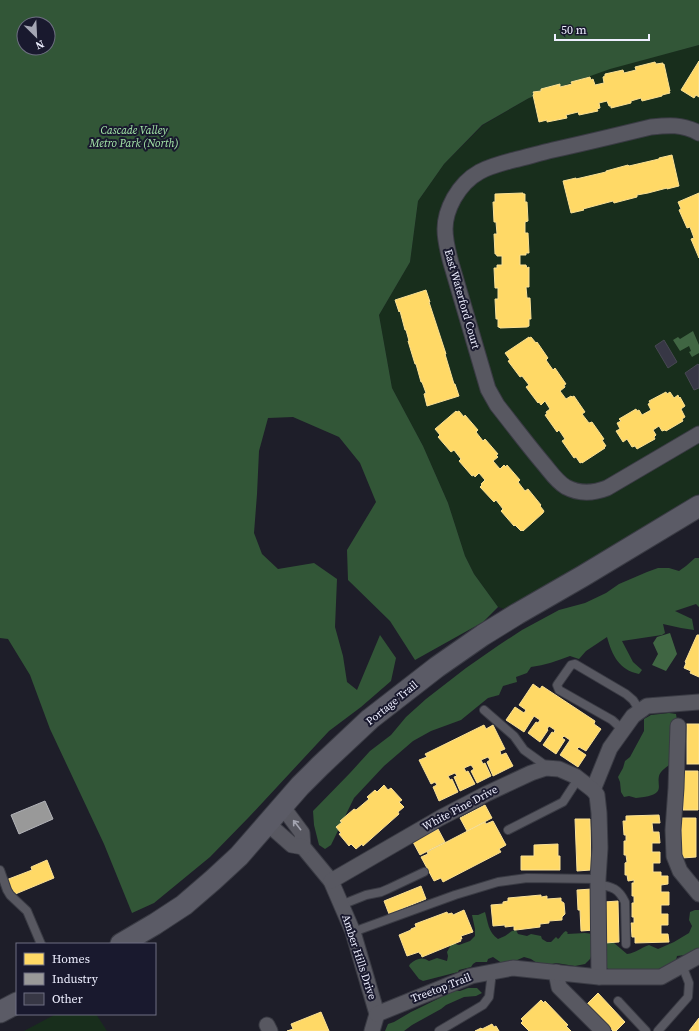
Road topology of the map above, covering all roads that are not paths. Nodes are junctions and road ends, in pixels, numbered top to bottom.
1 (699, 133) edge
2 (699, 434) edge
3 (699, 506) edge
4 (699, 702) edge
5 (484, 710) dead end
6 (640, 711) junction
7 (678, 726) dead end
8 (623, 730) junction
9 (550, 768) junction
10 (578, 779) junction
11 (593, 790) junction
12 (282, 806) junction
13 (267, 823) junction
14 (508, 830) dead end
15 (303, 847) junction
16 (0, 870) edge
17 (424, 872) dead end
18 (331, 881) junction
19 (598, 882) junction
20 (699, 894) edge
21 (341, 905) junction
22 (353, 932) junction
23 (41, 943) edge
24 (123, 943) edge
25 (626, 944) dead end
26 (699, 956) edge
27 (682, 965) junction
28 (492, 972) junction
29 (556, 972) junction
30 (599, 976) junction
31 (618, 1001) dead end
32 (16, 1004) edge
33 (0, 1012) edge
34 (377, 1014) junction
35 (372, 1031) edge
36 (439, 1031) edge
37 (603, 1031) edge
38 (646, 1031) edge
39 (658, 1031) edge

1 - 2 street, East Waterford Court
3 - 12 main road, Portage Trail
4 - 6 street
5 - 9 lane
6 - 8 street
6 - 8 lane
7 - 20 street
8 - 11 street
9 - 10 street
9 - 18 street, White Pine Drive
10 - 11 street
10 - 14 lane
11 - 19 street
12 - 13 main road, Portage Trail
15 -> 12 street, Amber Hills Drive
13 - 15 street, Amber Hills Drive
13 - 24 main road, Portage Trail
15 - 18 street, Amber Hills Drive
16 - 23 lane
17 - 21 lane
18 - 21 street, Amber Hills Drive
19 - 22 lane
19 - 25 lane
19 - 30 street
21 - 22 street, Amber Hills Drive
22 - 34 street, Amber Hills Drive
26 - 27 street, Treetop Trail
27 - 30 street, Treetop Trail
27 - 39 lane
28 - 29 street, Treetop Trail
28 - 34 street, Treetop Trail
28 - 36 lane
29 - 30 street, Treetop Trail
29 - 37 street
31 - 38 lane
32 - 33 main road
34 - 35 street, Amber Hills Drive

